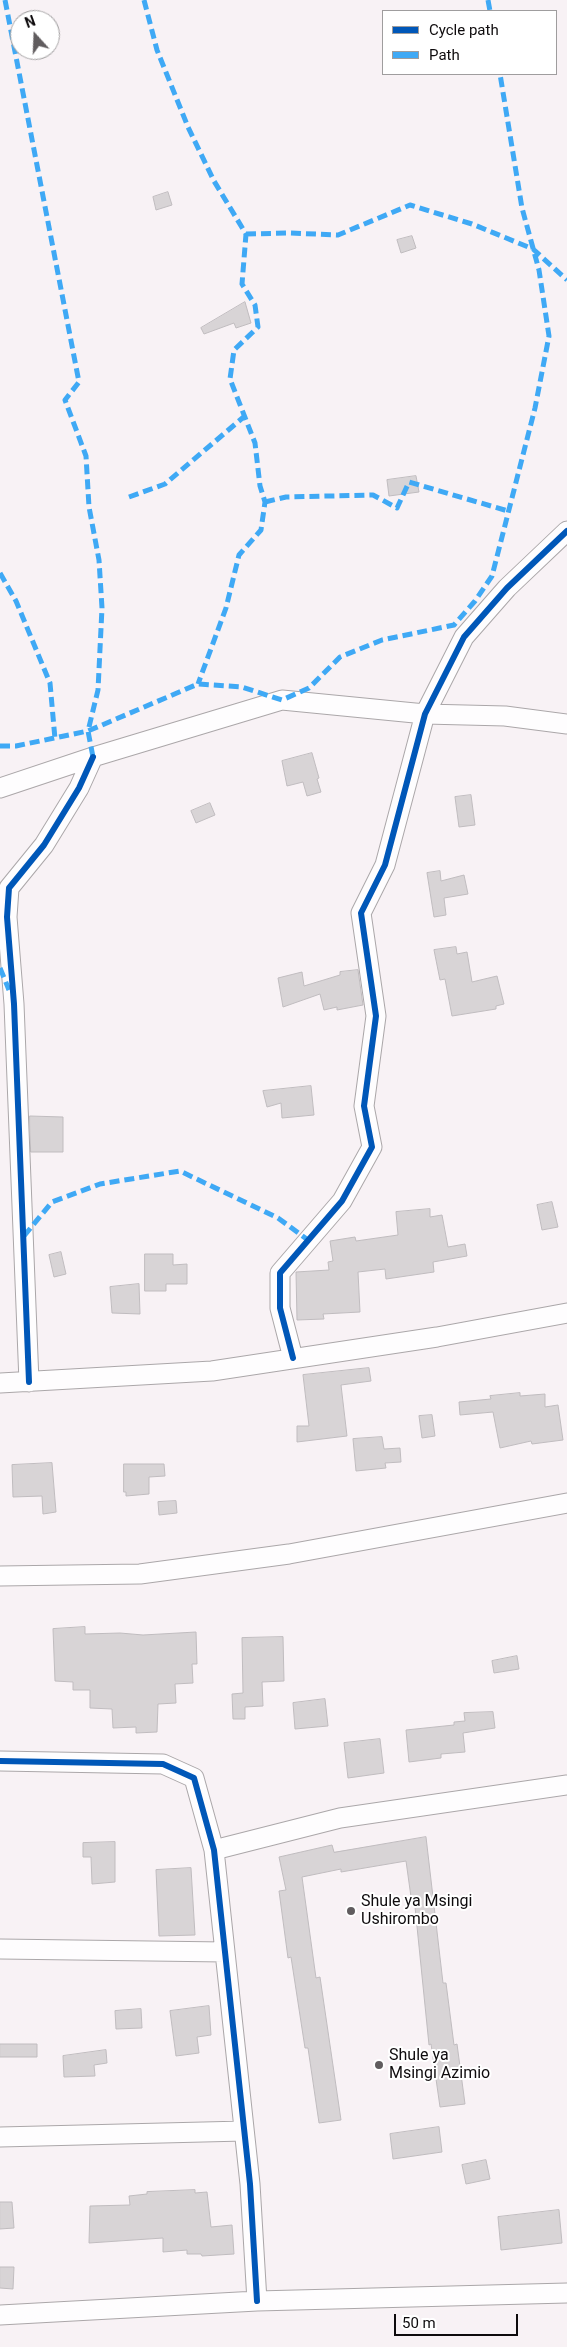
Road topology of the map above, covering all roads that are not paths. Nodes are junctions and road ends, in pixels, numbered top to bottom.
1 (567, 531) edge
2 (425, 714) junction
3 (567, 724) edge
4 (93, 757) junction
5 (0, 788) edge
6 (567, 1313) edge
7 (293, 1358) junction
8 (29, 1382) junction
9 (0, 1383) edge
10 (567, 1503) edge
11 (0, 1576) edge
12 (0, 1761) edge
13 (567, 1784) edge
14 (214, 1850) junction
15 (0, 1949) edge
16 (225, 1952) junction
17 (244, 2131) junction
18 (0, 2137) edge
19 (567, 2292) edge
20 (257, 2300) junction
21 (0, 2315) edge

1 - 2 street
2 - 3 street
2 - 4 street
2 - 7 street
4 - 5 street
4 - 8 street
6 - 7 street
7 - 8 street
8 - 9 street
10 - 11 street
12 - 14 street
13 - 14 street
14 - 16 street
15 - 16 street
16 - 17 street
17 - 18 street
17 - 20 street
19 - 20 street
20 - 21 street

